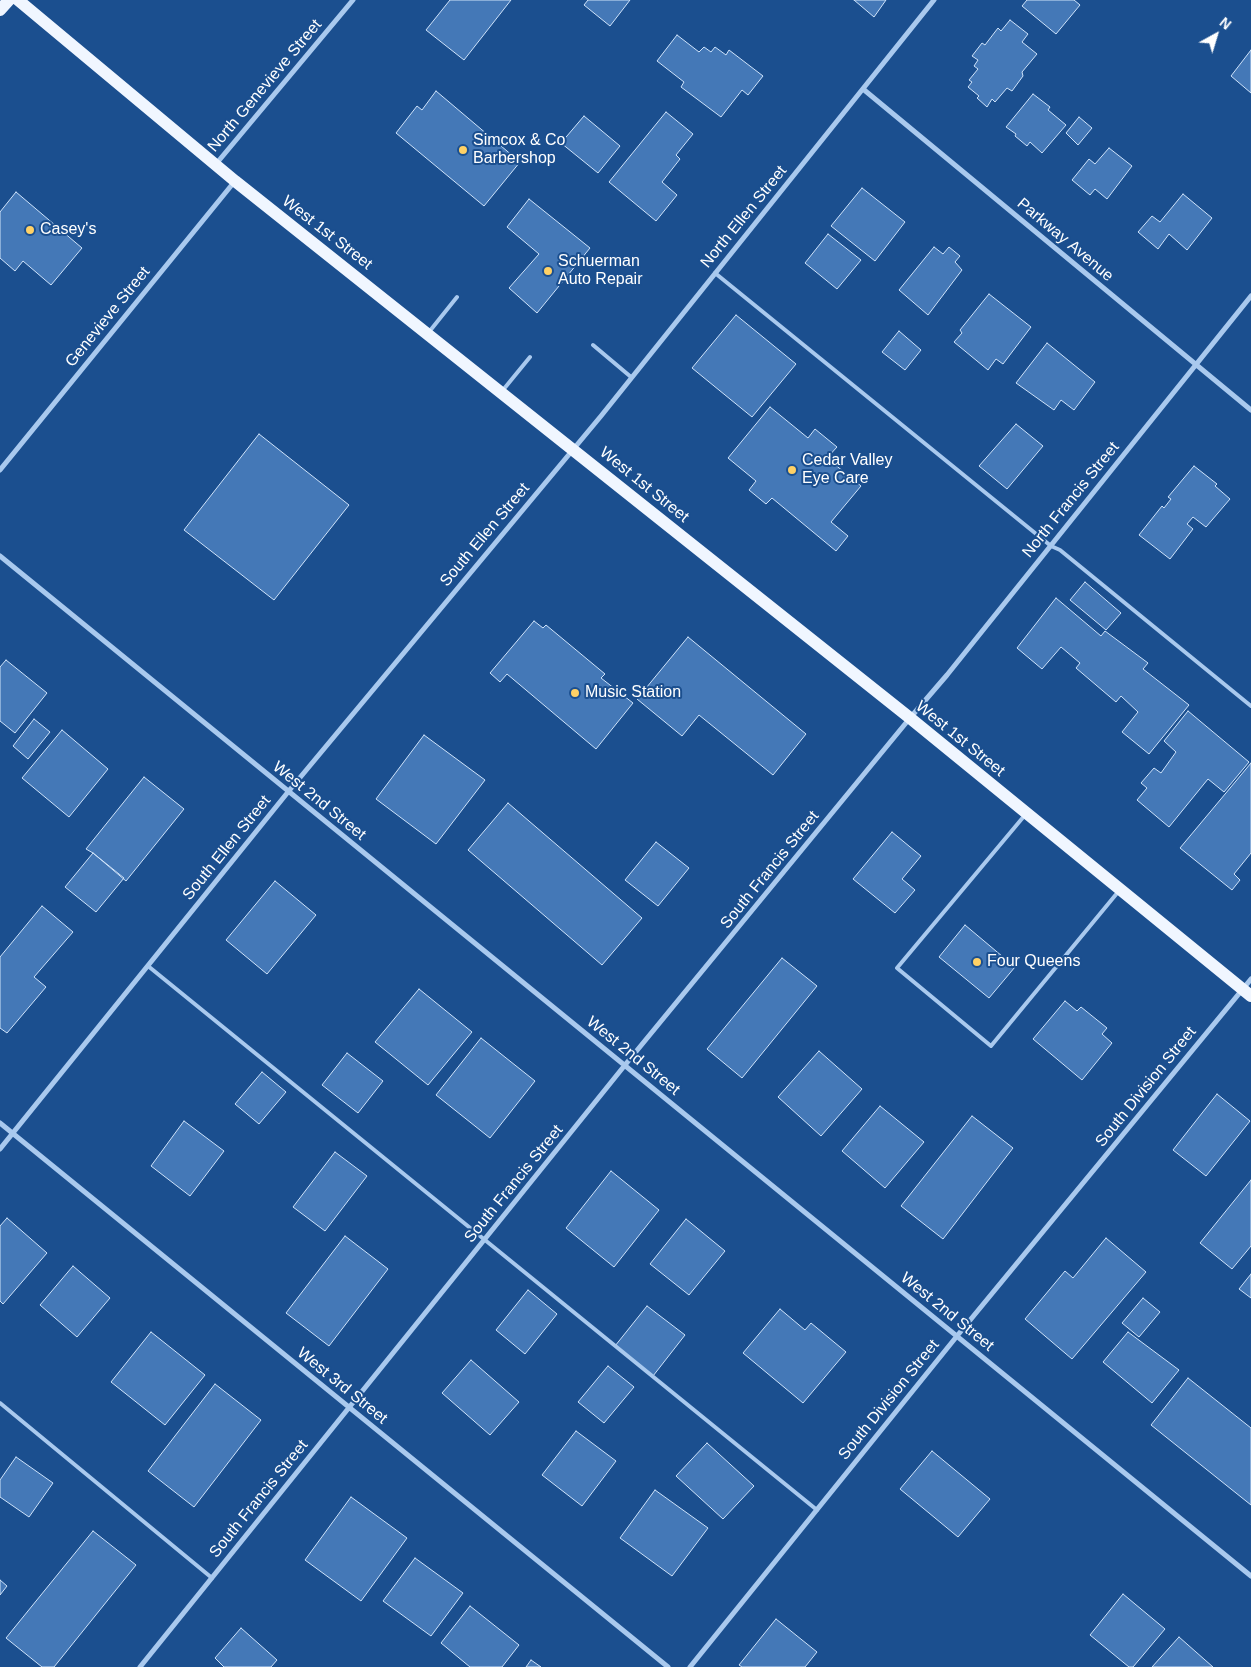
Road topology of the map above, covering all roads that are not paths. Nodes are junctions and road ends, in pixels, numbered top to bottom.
1 (9, 0) edge
2 (18, 0) edge
3 (353, 0) edge
4 (934, 0) edge
5 (0, 10) edge
6 (863, 89) junction
7 (215, 164) junction
8 (235, 180) junction
9 (714, 273) junction
10 (1251, 296) edge
11 (457, 297) dead end
12 (428, 334) junction
13 (593, 345) dead end
14 (530, 357) dead end
15 (1196, 365) junction
16 (631, 377) junction
17 (501, 393) junction
18 (1251, 410) edge
19 (573, 450) junction
20 (0, 470) edge
21 (1051, 546) junction
22 (0, 556) edge
23 (1251, 706) edge
24 (910, 718) junction
25 (288, 792) junction
26 (1026, 813) junction
27 (1120, 890) junction
28 (148, 966) junction
29 (1248, 988) edge
30 (625, 1066) junction
31 (0, 1123) edge
32 (12, 1134) junction
33 (0, 1149) edge
34 (485, 1239) junction
35 (957, 1336) junction
36 (0, 1403) edge
37 (349, 1408) junction
38 (817, 1510) junction
39 (1251, 1576) edge
40 (212, 1578) junction
41 (140, 1667) edge
42 (668, 1667) edge
43 (690, 1667) edge

1 - 5 main road
2 - 7 main road, West 1st Street
3 - 7 street, North Genevieve Street
4 - 6 street, North Ellen Street
6 - 9 street, North Ellen Street
6 - 15 street, Parkway Avenue
7 - 8 main road, West 1st Street
8 - 12 main road, West 1st Street
8 - 20 street, Genevieve Street
9 - 16 street, North Ellen Street
9 - 21 lane
10 - 15 street, North Francis Street
11 - 12 lane
12 - 17 main road, West 1st Street
13 - 16 lane
14 - 17 lane
15 - 18 street, Parkway Avenue
15 - 21 street, North Francis Street
16 - 19 street, North Ellen Street
17 - 19 main road, West 1st Street
19 - 24 main road, West 1st Street
19 - 25 street, South Ellen Street
21 - 23 lane
21 - 24 street, North Francis Street
22 - 25 street, West 2nd Street
24 - 26 main road, West 1st Street
24 - 30 street, South Francis Street
25 - 28 street, South Ellen Street
25 - 30 street, West 2nd Street
26 - 27 main road, West 1st Street
26 - 27 lane
27 - 29 main road, West 1st Street
28 - 32 street, South Ellen Street
28 - 34 lane
29 - 35 street, South Division Street
30 - 34 street, South Francis Street
30 - 35 street, West 2nd Street
31 - 32 street, West 3rd Street
32 - 33 street, South Ellen Street
32 - 37 street, West 3rd Street
34 - 37 street, South Francis Street
34 - 38 lane
35 - 38 street, South Division Street
35 - 39 street, West 2nd Street
36 - 40 lane
37 - 40 street, South Francis Street
37 - 42 street, West 3rd Street
38 - 43 street, South Division Street
40 - 41 street, South Francis Street

